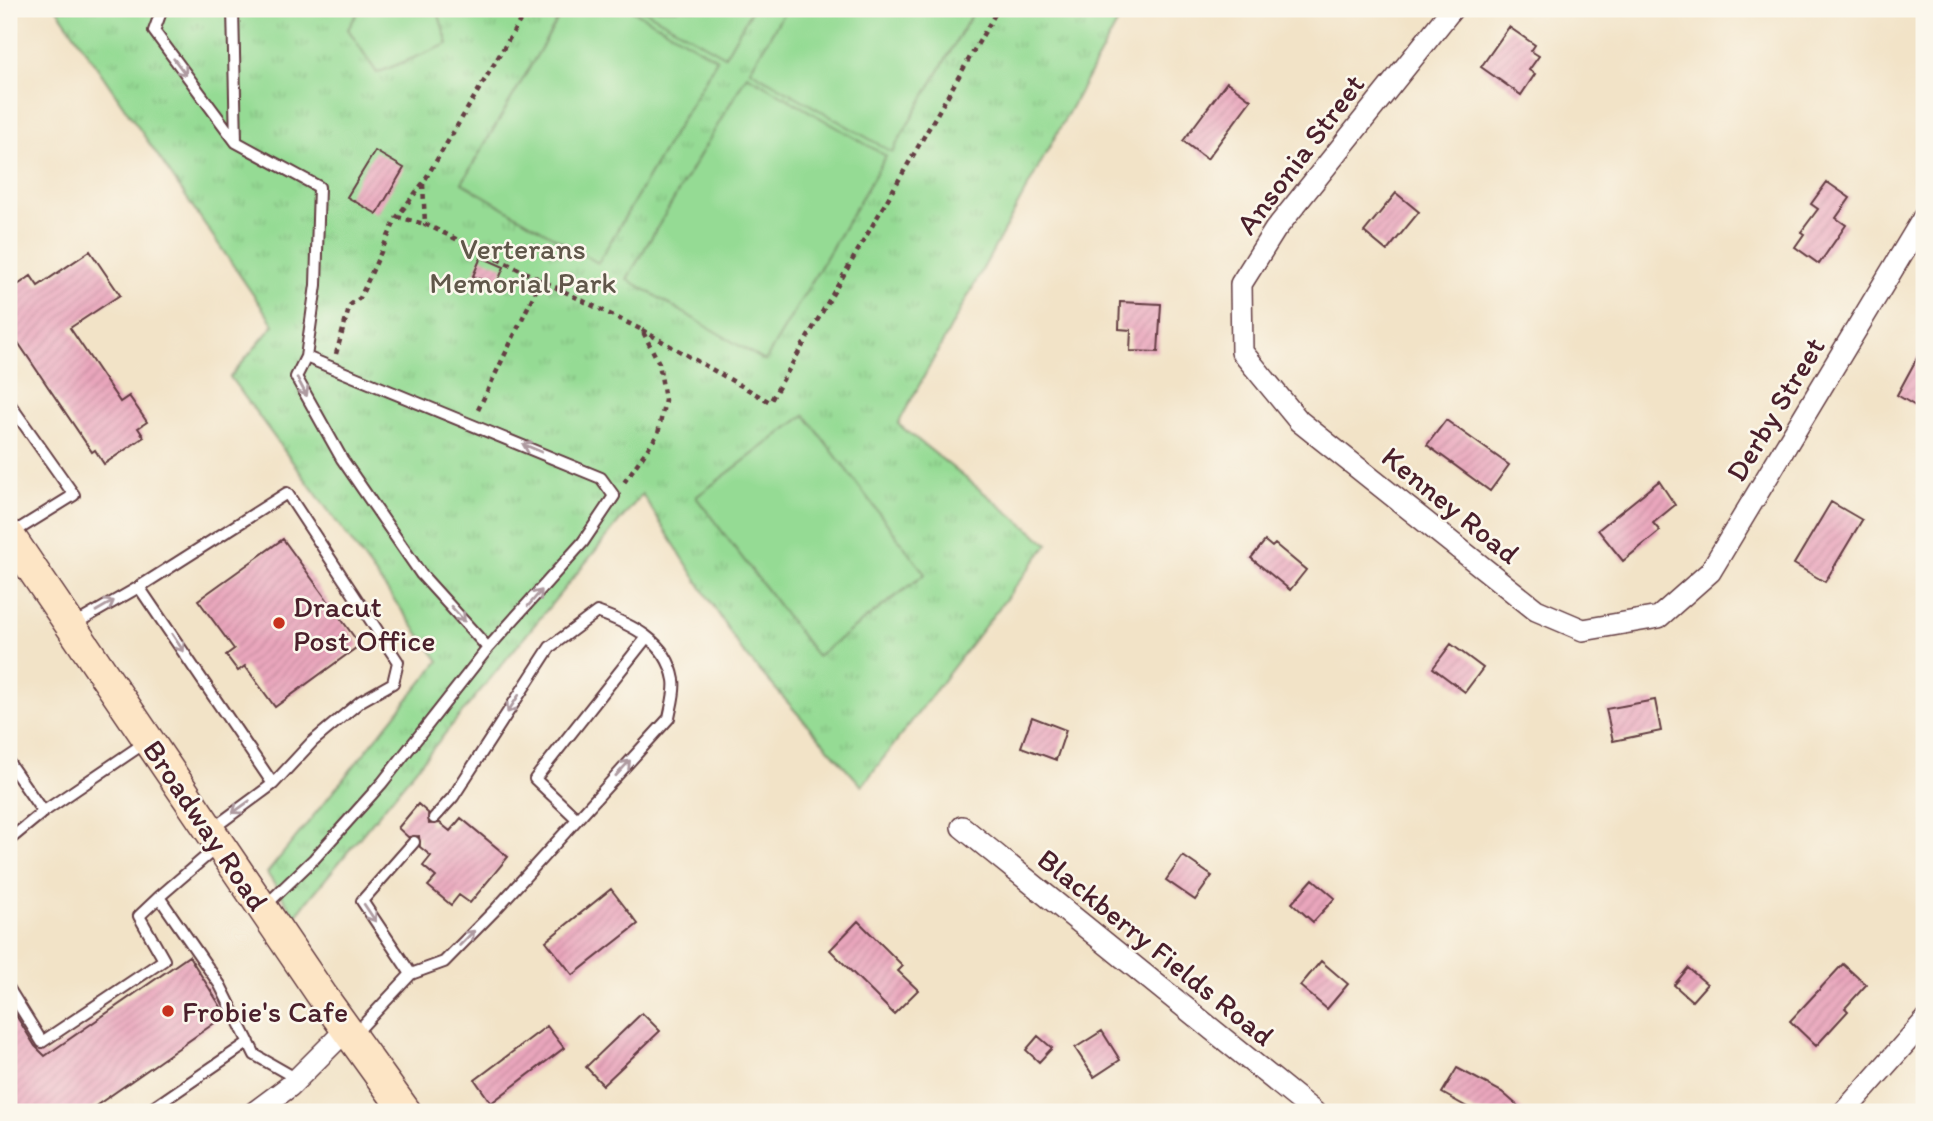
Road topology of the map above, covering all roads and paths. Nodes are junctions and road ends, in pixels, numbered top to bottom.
1 (162, 9) edge
2 (233, 9) edge
3 (527, 9) edge
4 (998, 9) edge
5 (1452, 9) edge
6 (236, 142) junction
7 (423, 183) junction
8 (397, 217) junction
9 (1924, 217) edge
10 (425, 224) junction
11 (541, 280) junction
12 (642, 330) junction
13 (1242, 352) joint
14 (306, 357) junction
15 (333, 368) junction
16 (9, 403) edge
17 (472, 424) junction
18 (614, 496) junction
19 (9, 535) edge
20 (139, 587) junction
21 (1659, 617) joint
22 (70, 626) junction
23 (647, 637) junction
24 (488, 648) junction
25 (148, 740) junction
26 (9, 763) edge
27 (273, 784) junction
28 (43, 812) junction
29 (434, 818) dead end
30 (576, 818) junction
31 (962, 827) dead end
32 (214, 838) junction
33 (9, 840) edge
34 (414, 842) dead end
35 (159, 897) junction
36 (262, 908) junction
37 (411, 974) junction
38 (9, 989) edge
39 (1924, 1022) edge
40 (349, 1033) junction
41 (249, 1042) junction
42 (297, 1079) junction
43 (147, 1112) edge
44 (255, 1112) edge
45 (406, 1112) edge
46 (1314, 1112) edge
47 (1844, 1112) edge

1 -> 6 lane
2 - 6 lane
3 - 7 path
4 - 12 path
5 - 13 street, Ansonia Street
6 - 14 lane
7 - 8 path
7 - 10 path
8 - 10 path
8 - 15 path
9 - 21 street, Derby Street
10 - 11 path
11 - 12 path
11 - 17 path
12 - 18 path
13 - 21 street, Kenney Road
14 - 15 lane
14 -> 24 lane
15 - 17 lane
16 - 19 lane
18 -> 17 lane
24 -> 18 lane
19 - 22 main road, Broadway Road
22 -> 20 lane
20 -> 27 lane
20 - 27 lane
22 - 25 main road, Broadway Road
23 -> 29 lane
30 -> 23 lane
23 - 30 lane
24 - 36 lane
25 - 28 lane
25 - 32 main road, Broadway Road
26 - 28 lane
27 -> 32 lane
28 - 33 lane
37 -> 30 lane
31 - 46 street, Blackberry Fields Road
32 - 35 lane
32 - 36 main road, Broadway Road
34 -> 37 lane
35 - 38 lane
35 - 41 lane
36 - 40 main road, Broadway Road
37 - 40 lane
39 - 47 street
40 - 42 street
40 - 45 main road, Broadway Road
41 - 42 lane
41 - 43 lane
42 - 44 street

